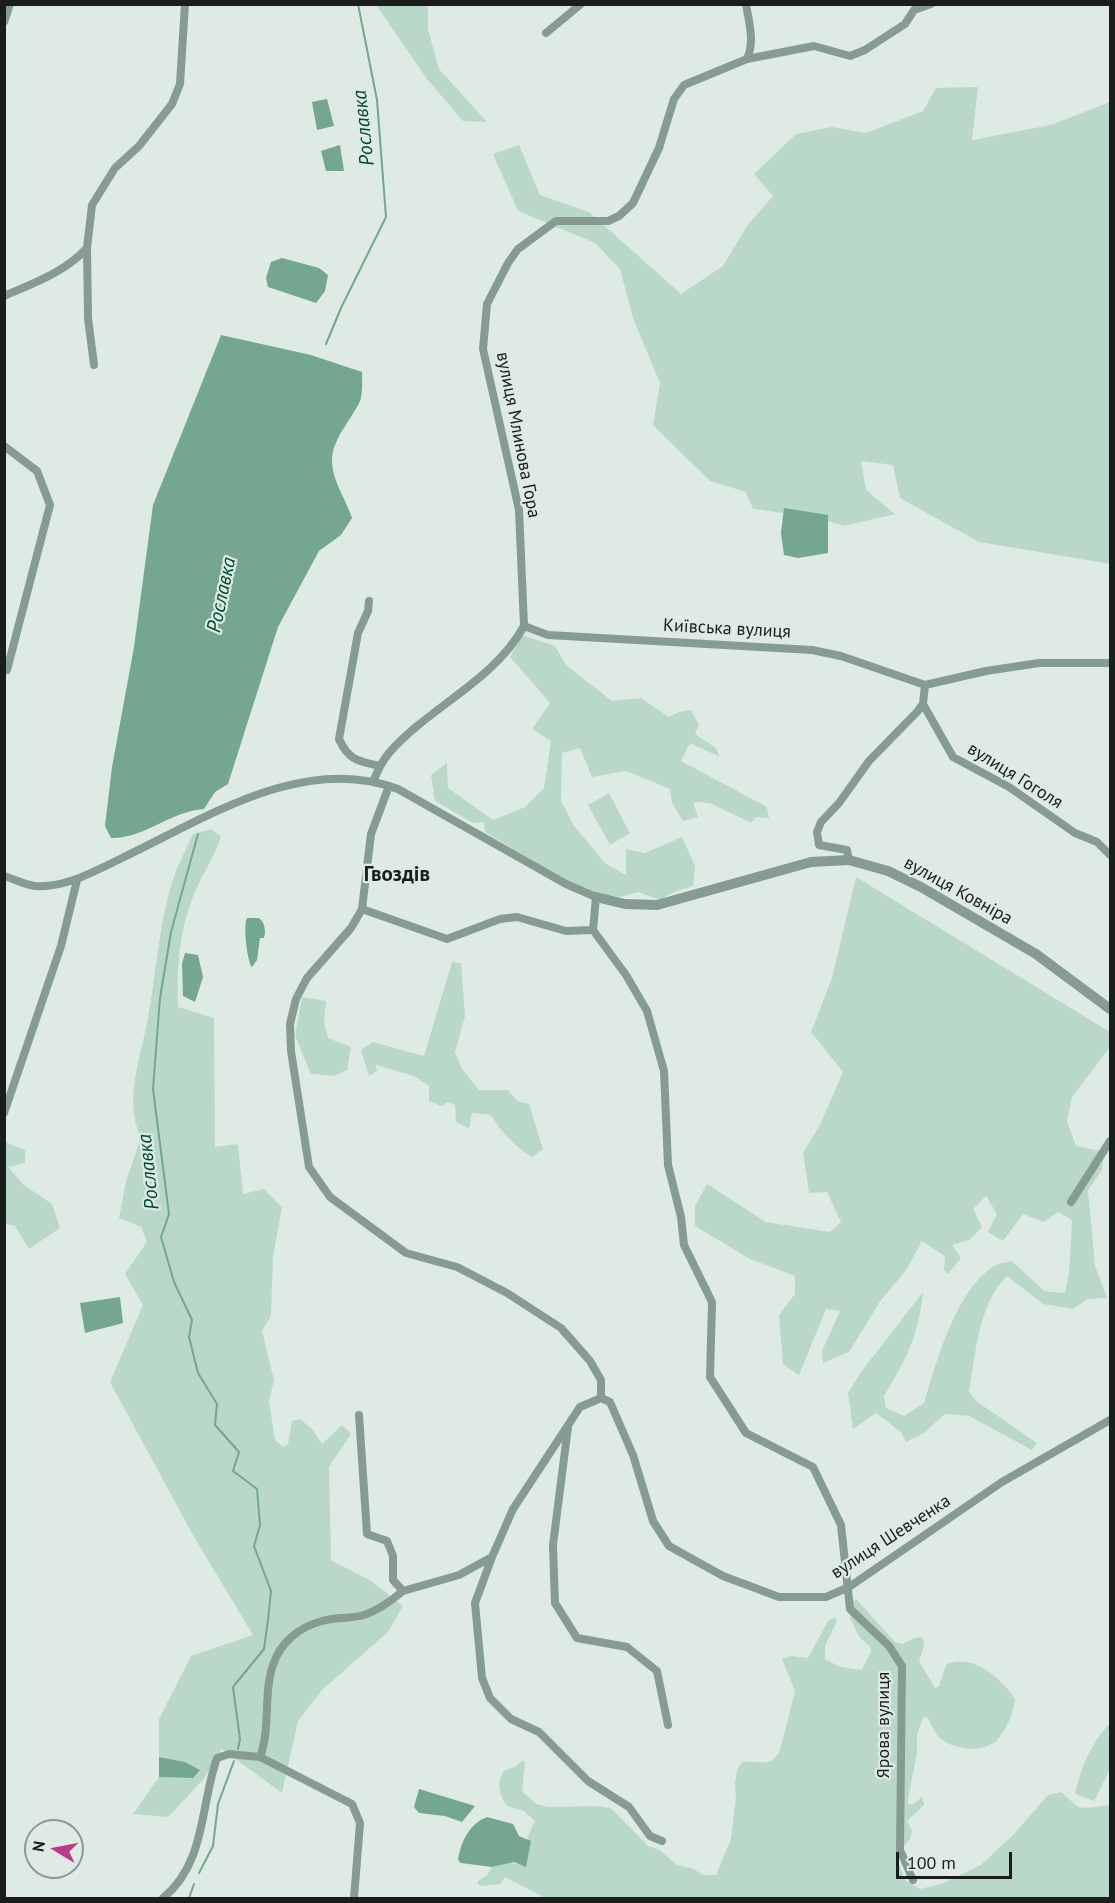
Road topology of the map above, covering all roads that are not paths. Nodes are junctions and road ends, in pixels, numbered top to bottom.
1 (10, 4) edge
2 (185, 4) edge
3 (581, 4) edge
4 (746, 4) edge
5 (931, 4) edge
6 (4, 22) edge
7 (546, 33) dead end
8 (747, 59) junction
9 (87, 248) junction
10 (4, 296) edge
11 (94, 365) dead end
12 (4, 446) edge
13 (369, 601) dead end
14 (524, 626) junction
15 (1110, 663) edge
16 (7, 670) dead end
17 (925, 685) junction
18 (923, 704) junction
19 (380, 766) junction
20 (373, 782) junction
21 (389, 786) junction
22 (1110, 855) edge
23 (849, 860) junction
24 (4, 876) edge
25 (77, 880) junction
26 (596, 897) junction
27 (362, 909) junction
28 (593, 930) junction
29 (1110, 1009) edge
30 (4, 1113) edge
31 (1110, 1141) edge
32 (1071, 1202) dead end
33 (601, 1398) junction
34 (359, 1415) dead end
35 (1110, 1420) edge
36 (568, 1424) junction
37 (492, 1557) junction
38 (849, 1587) junction
39 (403, 1591) junction
40 (668, 1725) dead end
41 (260, 1757) junction
42 (662, 1841) dead end
43 (913, 1880) dead end
44 (163, 1899) edge
45 (354, 1899) edge

1 - 6 street
2 - 9 street
3 - 7 street
4 - 8 street
5 - 8 street, вулиця Млинова Гора
8 - 14 street, вулиця Млинова Гора
9 - 10 street
9 - 11 street
12 - 16 street
13 - 19 street
14 - 17 street, Київська вулиця
14 - 19 street
15 - 17 street
17 - 18 street
18 - 22 street, вулиця Гоголя
18 - 23 street
19 - 20 street
20 - 21 street
20 - 25 street
21 - 26 street
21 - 27 street, вулиця Шевченка
23 - 26 street, вулиця Ковніра
23 - 29 street, вулиця Ковніра
24 - 25 street
25 - 30 street
26 - 28 street
27 - 28 street
27 - 33 street, вулиця Шевченка
28 - 38 street, Ярова вулиця
31 - 32 street
33 - 36 street
33 - 38 street, вулиця Шевченка
34 - 39 street
35 - 38 street, вулиця Шевченка
36 - 37 street
36 - 40 street
37 - 39 street
37 - 42 street
38 - 43 street, Ярова вулиця
39 - 41 street
41 - 44 street
41 - 45 street

